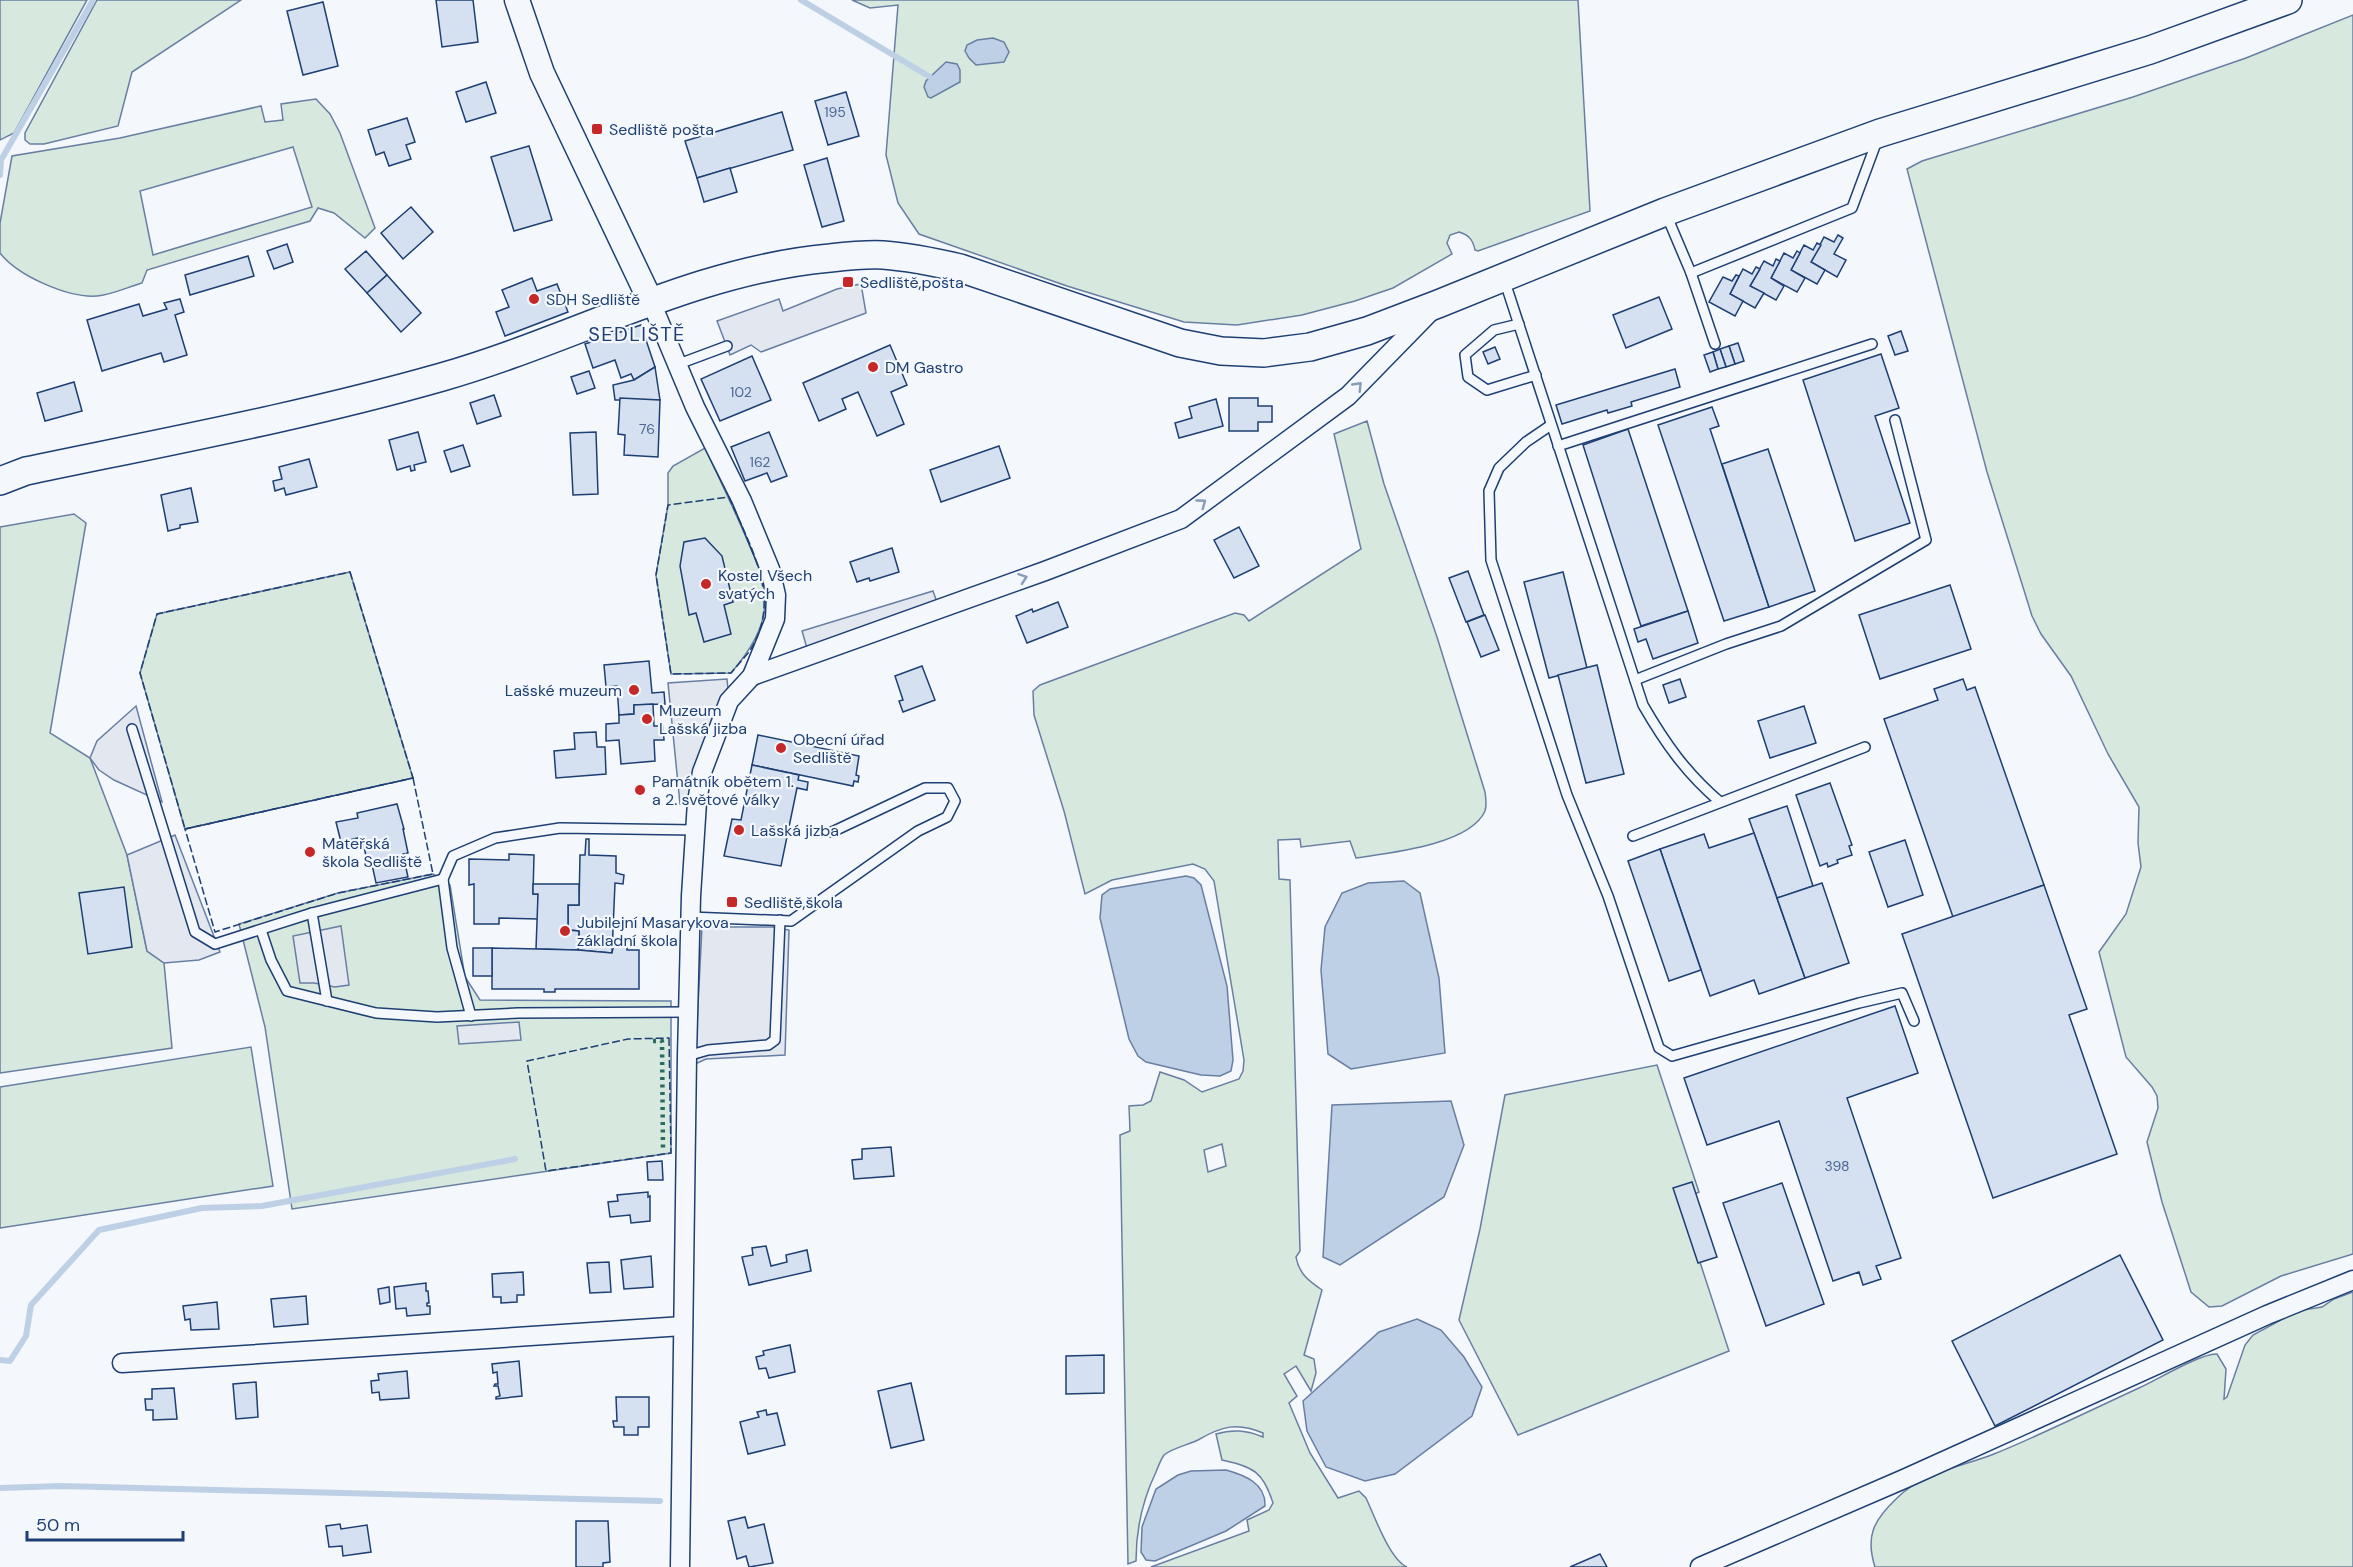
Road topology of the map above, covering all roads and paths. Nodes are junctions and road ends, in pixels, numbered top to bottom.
1 (518, 0) edge
2 (2288, 0) edge
3 (1880, 133) junction
4 (1665, 212) junction
5 (1691, 273) junction
6 (1503, 276) junction
7 (651, 302) junction
8 (1438, 304) junction
9 (1519, 324) junction
10 (1715, 344) dead end
11 (1872, 344) dead end
12 (727, 346) dead end
13 (676, 365) junction
14 (1536, 375) junction
15 (1895, 420) dead end
16 (1551, 425) junction
17 (1558, 446) junction
18 (0, 481) edge
19 (752, 676) junction
20 (1635, 680) junction
21 (132, 729) dead end
22 (1865, 747) dead end
23 (1720, 802) junction
24 (695, 830) junction
25 (832, 832) dead end
26 (1633, 836) dead end
27 (443, 879) junction
28 (312, 913) junction
29 (690, 917) junction
30 (780, 920) junction
31 (261, 930) junction
32 (327, 1001) junction
33 (688, 1012) junction
34 (471, 1016) junction
35 (1914, 1021) dead end
36 (687, 1056) junction
37 (2353, 1280) edge
38 (683, 1326) junction
39 (122, 1363) dead end
40 (680, 1567) edge
41 (1700, 1567) edge

1 - 7 street
2 - 3 main road
3 - 4 main road
3 - 5 lane
4 - 5 lane
4 - 6 main road
5 - 10 lane
6 - 8 main road
6 - 9 lane
7 - 8 main road
7 - 13 street
7 - 18 main road
19 -> 8 street
9 - 14 lane
9 - 14 lane
11 - 17 lane
12 - 13 lane
13 - 19 street
14 - 16 lane
15 - 20 lane
16 - 17 lane
16 - 35 lane
17 - 20 lane
19 - 24 street
20 - 23 lane
21 - 31 lane
22 - 23 lane
23 - 26 lane
24 - 27 lane
24 - 29 street
25 - 30 lane
27 - 28 lane
27 - 34 lane
28 - 31 lane
28 - 32 lane
29 - 30 lane
29 - 33 street
30 - 36 lane
31 - 32 lane
32 - 34 lane
33 - 34 lane
33 - 36 street
36 - 38 street
37 - 41 street
38 - 39 street
38 - 40 street

